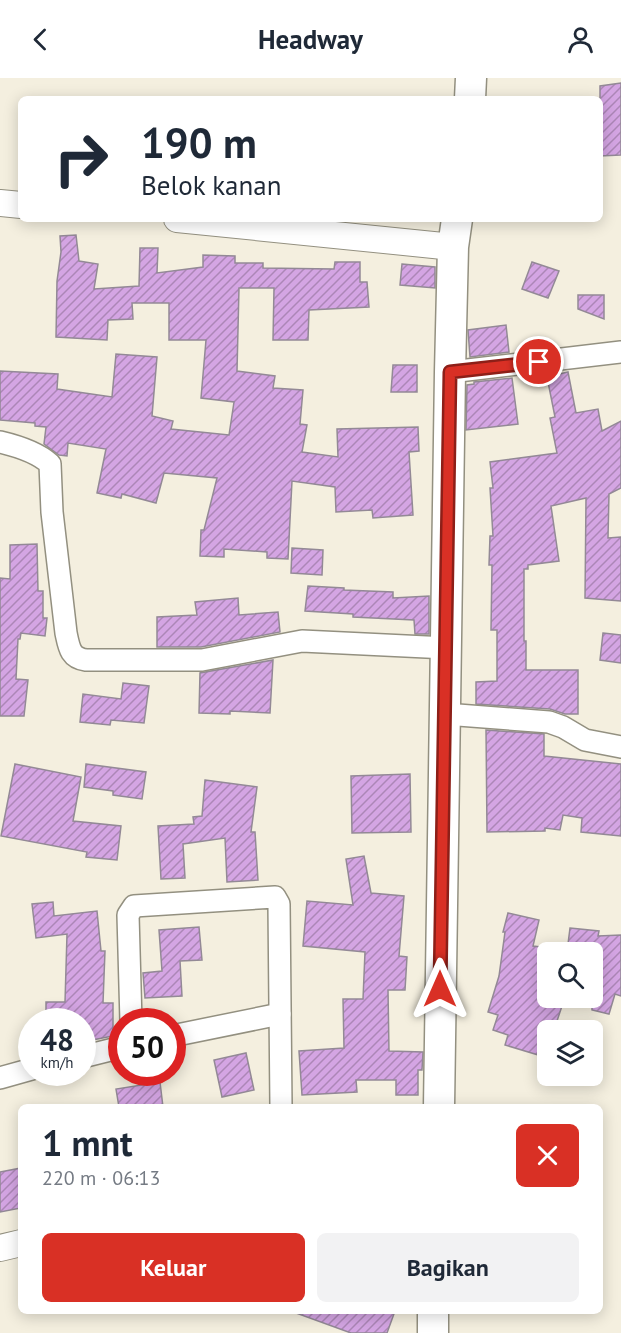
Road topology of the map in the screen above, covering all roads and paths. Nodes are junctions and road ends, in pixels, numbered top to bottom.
1 (471, 78) edge
2 (470, 96) edge
3 (0, 203) edge
4 (18, 205) edge
5 (237, 222) edge
6 (455, 233) edge
7 (621, 352) edge
8 (450, 372) junction
9 (0, 442) edge
10 (447, 648) junction
11 (445, 714) junction
12 (621, 747) edge
13 (131, 1008) edge
14 (280, 1014) junction
15 (186, 1033) edge
16 (18, 1073) edge
17 (0, 1078) edge
18 (281, 1104) edge
19 (439, 1104) edge
20 (18, 1244) edge
21 (0, 1248) edge
22 (433, 1314) edge
23 (433, 1333) edge

1 - 2 main road
3 - 4 street
5 - 6 street
6 - 8 main road
7 - 8 street
8 - 10 main road
9 - 10 street
10 - 11 main road
11 - 12 street
11 - 19 main road
13 - 14 street
14 - 15 street
14 - 18 street
16 - 17 street
20 - 21 street
22 - 23 main road

